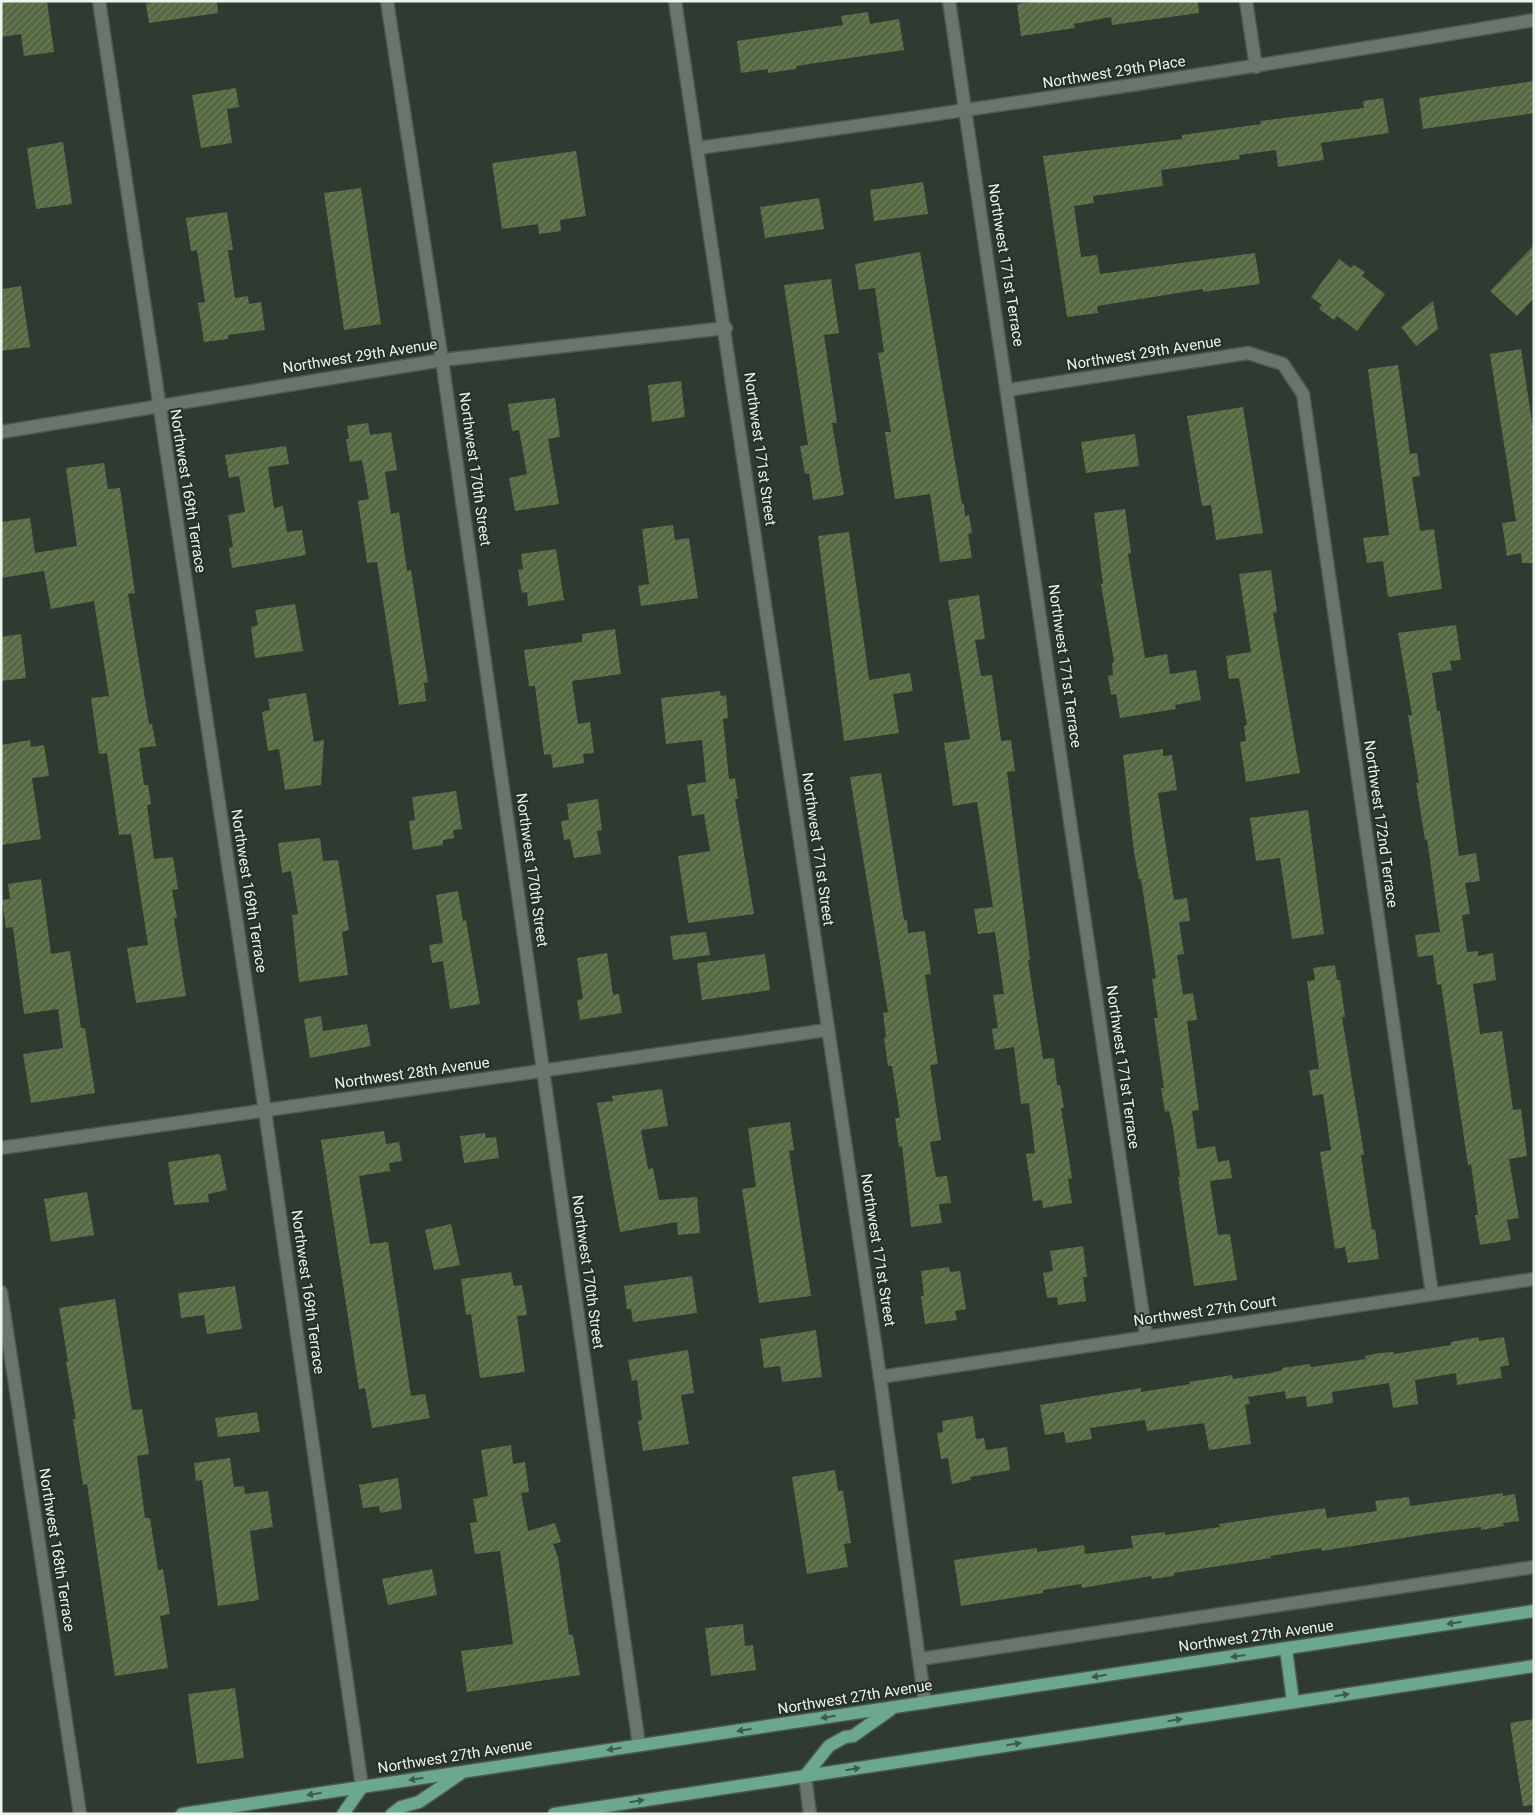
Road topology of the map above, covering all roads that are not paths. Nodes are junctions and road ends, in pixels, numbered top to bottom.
1 (99, 1) edge
2 (386, 1) edge
3 (675, 1) edge
4 (950, 1) edge
5 (1246, 1) edge
6 (1534, 20) edge
7 (1256, 67) junction
8 (966, 112) junction
9 (698, 148) junction
10 (726, 328) junction
11 (442, 360) junction
12 (1283, 364) joint
13 (1008, 390) junction
14 (159, 405) junction
15 (1, 432) edge
16 (828, 1030) junction
17 (543, 1070) junction
18 (265, 1110) junction
19 (1, 1148) edge
20 (1534, 1278) edge
21 (1, 1292) edge
22 (1432, 1294) junction
23 (1146, 1336) junction
24 (880, 1376) junction
25 (1534, 1567) edge
26 (1534, 1611) edge
27 (1286, 1649) junction
28 (920, 1659) junction
29 (1534, 1666) edge
30 (925, 1702) junction
31 (1294, 1702) junction
32 (893, 1707) junction
33 (639, 1745) junction
34 (464, 1771) junction
35 (805, 1776) junction
36 (362, 1787) junction
37 (80, 1814) edge
38 (182, 1814) edge
39 (343, 1814) edge
40 (392, 1814) edge
41 (554, 1814) edge
42 (810, 1814) edge

1 - 14 street, Northwest 169th Terrace
2 - 11 street, Northwest 170th Street
3 - 9 street, Northwest 171st Street
4 - 8 street, Northwest 171st Terrace
5 - 7 street
6 - 7 street, Northwest 29th Place
7 - 8 street, Northwest 29th Place
8 - 9 street, Northwest 29th Place
8 - 13 street, Northwest 171st Terrace
9 - 10 street, Northwest 171st Street
10 - 11 street, Northwest 29th Avenue
10 - 16 street, Northwest 171st Street
11 - 14 street, Northwest 29th Avenue
11 - 17 street, Northwest 170th Street
12 - 13 street, Northwest 29th Avenue
12 - 22 street, Northwest 172nd Terrace
13 - 23 street, Northwest 171st Terrace
14 - 15 street, Northwest 29th Avenue
14 - 18 street, Northwest 169th Terrace
16 - 17 street, Northwest 28th Avenue
16 - 24 street, Northwest 171st Street
17 - 18 street, Northwest 28th Avenue
17 - 33 street, Northwest 170th Street
18 - 19 street, Northwest 28th Avenue
18 - 36 street, Northwest 169th Terrace
20 - 22 street, Northwest 27th Court
21 - 37 street, Northwest 168th Terrace
22 - 23 street, Northwest 27th Court
23 - 24 street, Northwest 27th Court
24 - 28 street, Northwest 171st Street
25 - 28 street
26 -> 27 main road, Northwest 27th Avenue
27 -> 30 main road, Northwest 27th Avenue
27 - 31 main road
28 - 30 street, Northwest 171st Street
31 -> 29 main road
30 - 32 main road, Northwest 27th Avenue
35 -> 31 main road
32 -> 33 main road, Northwest 27th Avenue
32 - 35 main road
33 -> 34 main road, Northwest 27th Avenue
34 -> 36 main road, Northwest 27th Avenue
34 - 40 main road
41 -> 35 main road
35 - 42 street
36 -> 38 main road, Northwest 27th Avenue
36 - 39 main road

